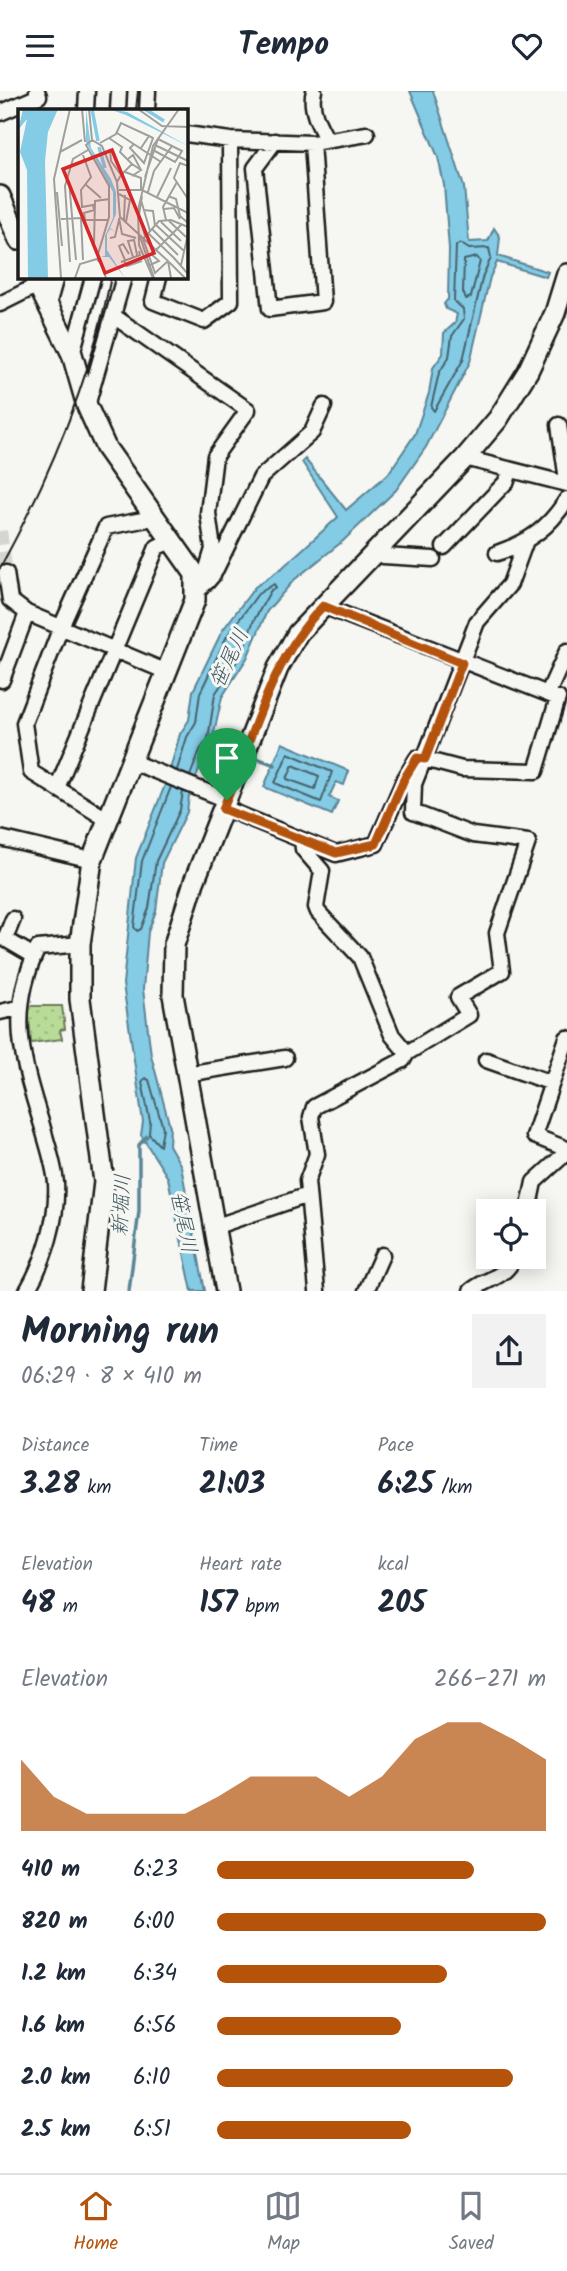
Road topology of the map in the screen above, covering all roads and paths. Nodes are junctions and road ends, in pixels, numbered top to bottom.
1 (37, 91) edge
2 (87, 91) edge
3 (119, 91) edge
4 (148, 91) edge
5 (314, 91) edge
6 (86, 109) edge
7 (118, 109) edge
8 (147, 109) edge
9 (0, 113) edge
10 (187, 134) edge
11 (367, 134) dead end
12 (230, 140) junction
13 (327, 140) junction
14 (275, 141) junction
15 (312, 143) junction
16 (0, 196) edge
17 (15, 215) edge
18 (18, 234) edge
19 (567, 274) edge
20 (93, 278) edge
21 (124, 278) edge
22 (159, 278) edge
23 (43, 279) edge
24 (0, 304) edge
25 (561, 315) edge
26 (115, 317) junction
27 (72, 354) junction
28 (88, 406) junction
29 (324, 406) dead end
30 (559, 425) dead end
31 (466, 458) junction
32 (510, 470) junction
33 (567, 482) edge
34 (567, 499) edge
35 (153, 518) junction
36 (171, 541) junction
37 (525, 543) junction
38 (444, 547) dead end
39 (376, 551) junction
40 (497, 553) dead end
41 (433, 559) dead end
42 (6, 573) dead end
43 (198, 594) junction
44 (323, 606) junction
45 (27, 613) junction
46 (61, 627) junction
47 (115, 649) junction
48 (567, 650) edge
49 (462, 663) junction
50 (167, 672) junction
51 (2, 680) dead end
52 (548, 693) junction
53 (425, 759) junction
54 (134, 763) junction
55 (57, 788) junction
56 (221, 801) junction
57 (108, 820) junction
58 (0, 838) edge
59 (302, 840) junction
60 (92, 860) junction
61 (13, 919) dead end
62 (80, 944) junction
63 (34, 956) junction
64 (18, 1008) junction
65 (0, 1012) edge
66 (567, 1038) edge
67 (407, 1053) junction
68 (285, 1058) dead end
69 (486, 1061) dead end
70 (186, 1074) junction
71 (552, 1083) junction
72 (567, 1150) edge
73 (308, 1195) junction
74 (530, 1199) edge
75 (214, 1227) junction
76 (382, 1255) dead end
77 (508, 1269) edge
78 (27, 1291) edge
79 (90, 1291) edge
80 (226, 1291) edge
81 (317, 1291) edge
82 (366, 1291) edge
83 (471, 1291) edge

1 - 9 street
2 - 6 street
3 - 7 street
4 - 8 street
5 - 13 street
10 - 12 street
11 - 13 street
12 - 14 street
12 - 22 street
13 - 15 street
14 - 15 street
14 - 15 street
16 - 17 street
17 - 18 street
19 - 25 street
20 - 27 street
21 - 26 street
23 - 24 street
23 - 27 street
25 - 31 street
26 - 28 street
26 - 43 street
27 - 28 street
28 - 35 street
29 - 43 street
30 - 33 street
31 - 32 street
31 - 39 street
32 - 33 street
32 - 38 street
34 - 37 street
35 - 36 street
35 - 46 street
36 - 43 street
36 - 47 street
37 - 40 street
37 - 49 street
39 - 41 street
39 - 44 street
42 - 45 street
43 - 50 street
44 - 49 street
44 - 56 street
45 - 46 street
45 - 51 street
46 - 47 street
46 - 55 street
47 - 50 street
47 - 55 street
48 - 52 street
49 - 52 street
49 - 53 street
50 - 54 street
52 - 53 street
53 - 59 street
53 - 67 street
54 - 56 street
54 - 57 street
55 - 57 street
56 - 59 street
56 - 70 street
57 - 60 street
58 - 60 street
59 - 67 street
60 - 62 street
61 - 63 street
62 - 63 street
62 - 79 street
63 - 64 street
64 - 65 street
64 - 78 street
66 - 71 street
67 - 73 street
68 - 70 street
69 - 71 street
70 - 75 street
71 - 72 street
72 - 74 street
73 - 75 street
73 - 81 street
75 - 80 street
76 - 82 street
77 - 83 street

